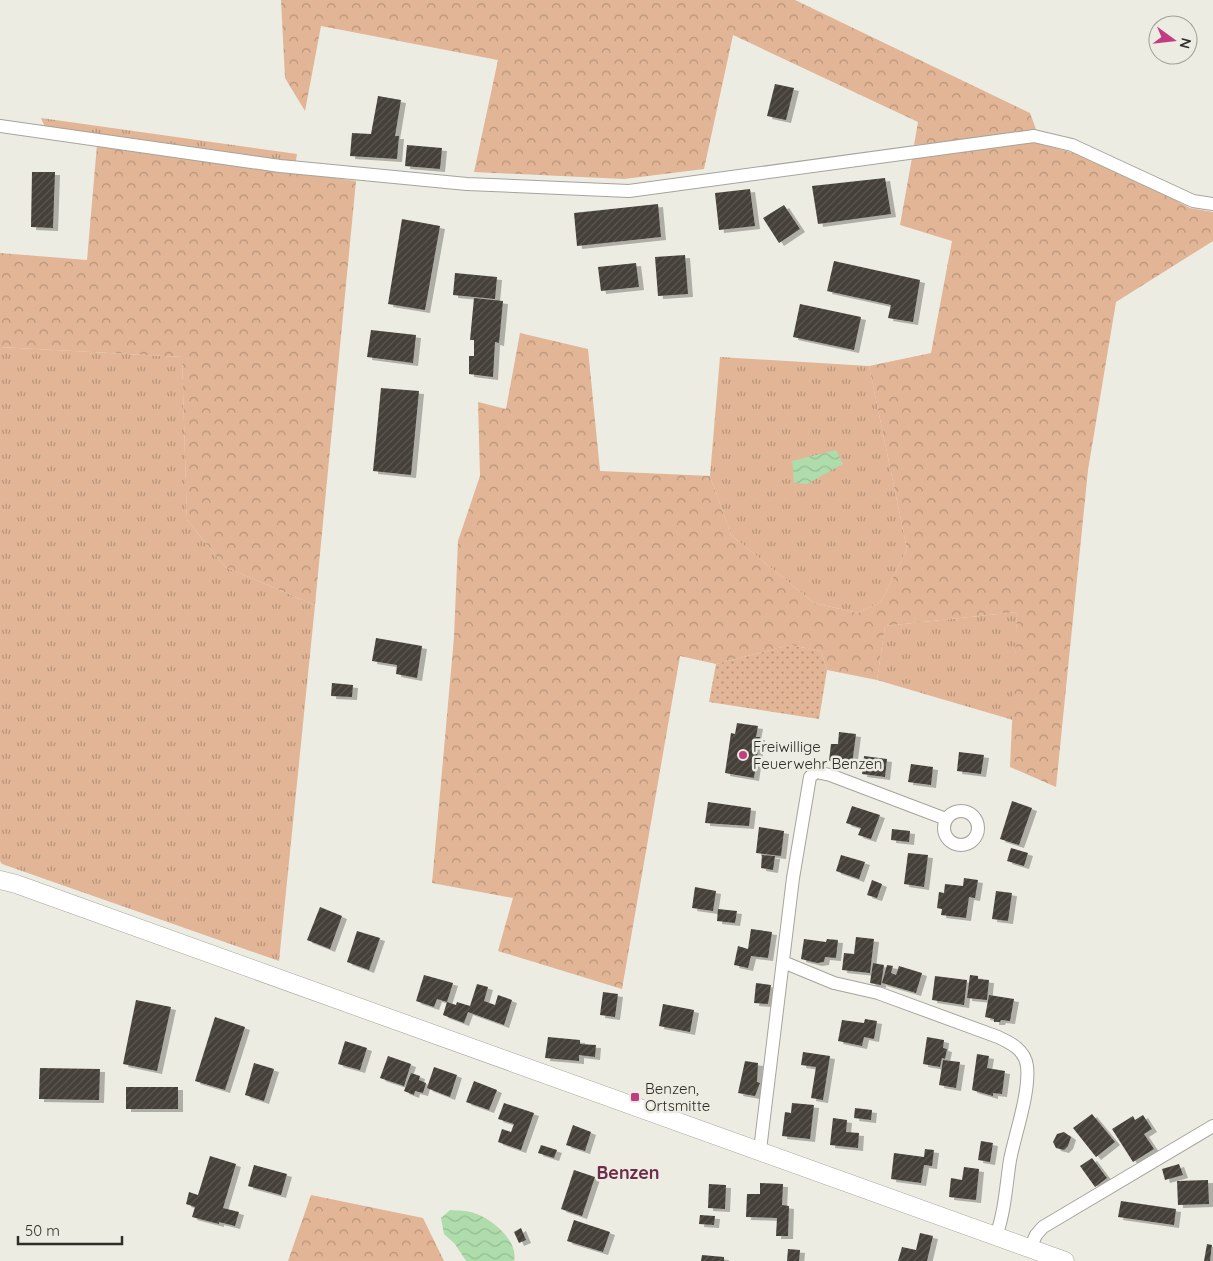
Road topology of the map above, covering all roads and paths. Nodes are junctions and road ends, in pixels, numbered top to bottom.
1 (0, 126) edge
2 (1213, 204) edge
3 (946, 819) dead end
4 (0, 880) edge
5 (783, 962) junction
6 (1213, 1126) edge
7 (760, 1150) junction
8 (996, 1236) junction
9 (1030, 1248) junction
10 (1065, 1261) edge

1 - 2 street
3 - 5 street
4 - 7 street
5 - 7 street
5 - 8 street
6 - 9 street
7 - 8 street
8 - 9 street
9 - 10 street

